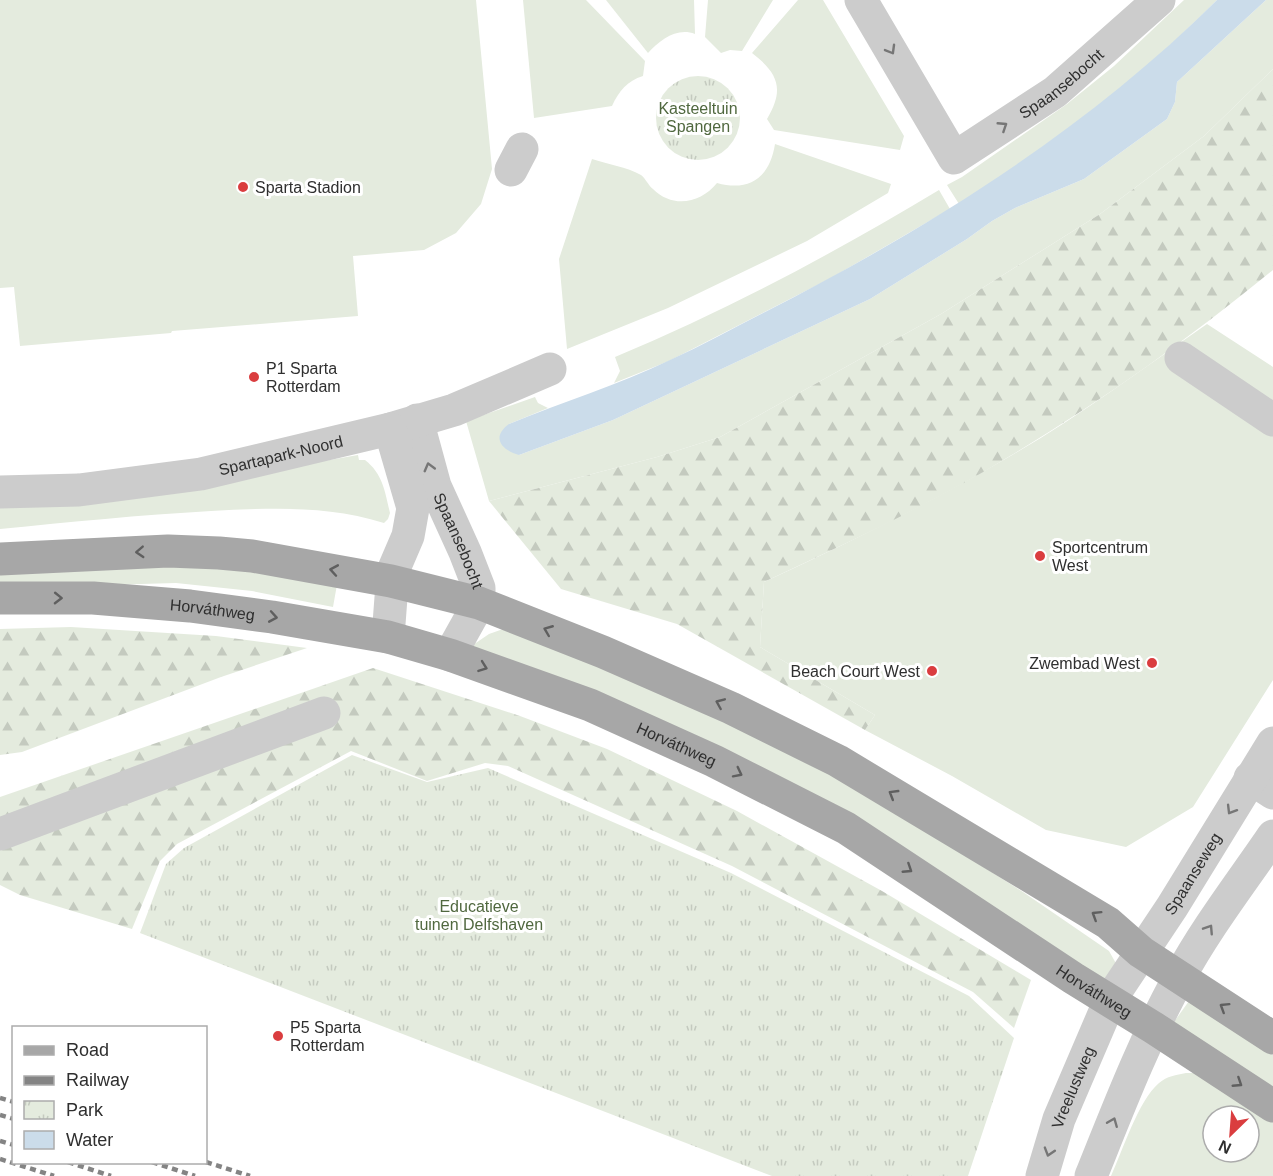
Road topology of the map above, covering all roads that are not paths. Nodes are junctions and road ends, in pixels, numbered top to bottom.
1 (861, 0) edge
2 (1159, 0) edge
3 (1181, 358) dead end
4 (550, 369) dead end
5 (1273, 420) edge
6 (404, 425) junction
7 (0, 492) edge
8 (0, 559) edge
9 (391, 581) junction
10 (0, 598) edge
11 (479, 603) junction
12 (388, 638) junction
13 (450, 655) junction
14 (324, 713) dead end
15 (1273, 743) edge
16 (1262, 786) edge
17 (0, 834) edge
18 (1273, 836) edge
19 (1141, 952) junction
20 (1179, 979) junction
21 (1110, 1000) junction
22 (1154, 1028) junction
23 (1273, 1038) edge
24 (1273, 1106) edge
25 (1042, 1176) edge
26 (1091, 1176) edge

1 -> 2 street, Spaansebocht
3 - 5 street
4 - 6 street, Spartapark-Noord
6 - 7 street, Spartapark-Noord
6 - 9 street, Spaansebocht
11 -> 6 street, Spaansebocht
9 -> 8 main road
9 - 11 main road
9 - 12 street, Spaansebocht
10 -> 12 main road, Horváthweg
11 - 13 street, Spaansebocht
19 -> 11 main road
12 - 13 main road, Horváthweg
13 -> 21 main road, Horváthweg
14 - 17 street
15 - 16 street, Spaanseweg
16 -> 19 street, Spaanseweg
20 -> 18 street
19 - 20 main road
19 - 21 street, Spaanseweg
20 - 22 street
23 -> 20 main road
21 - 22 main road, Horváthweg
21 -> 25 street, Vreelustweg
22 -> 24 main road, Horváthweg
26 -> 22 street

